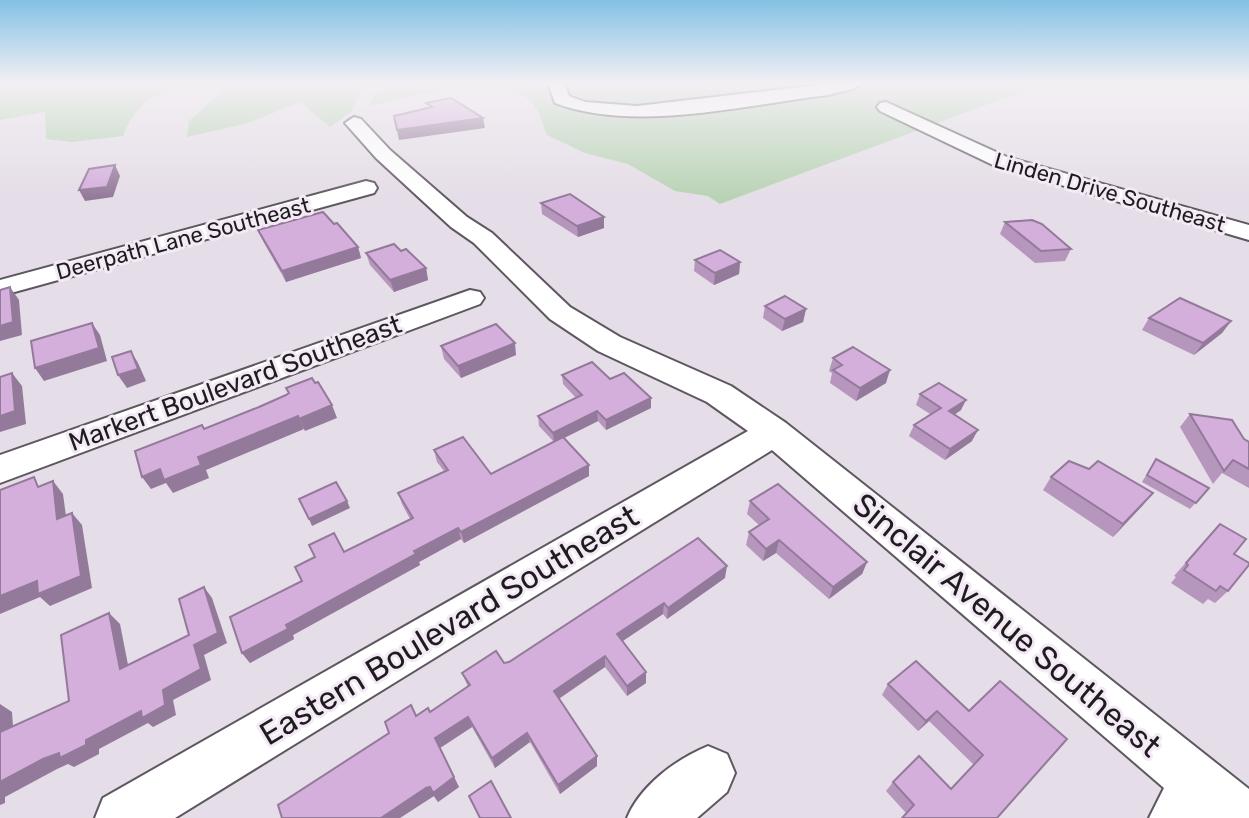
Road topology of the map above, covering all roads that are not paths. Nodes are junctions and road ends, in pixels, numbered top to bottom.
1 (916, 121) edge
2 (354, 123) dead end
3 (366, 188) dead end
4 (1249, 233) edge
5 (0, 288) edge
6 (470, 298) dead end
7 (774, 432) junction
8 (0, 469) edge
9 (708, 773) dead end
10 (1188, 801) edge
11 (123, 818) edge
12 (655, 818) edge
13 (1241, 818) edge

1 - 4 street, Linden Drive Southeast
2 - 7 street, Sinclair Avenue Southeast
3 - 5 street, Deerpath Lane Southeast
6 - 8 street, Markert Boulevard Southeast
7 - 10 street, Sinclair Avenue Southeast
7 - 11 street, Eastern Boulevard Southeast
9 - 12 street
10 - 13 street, Sinclair Avenue Southeast

